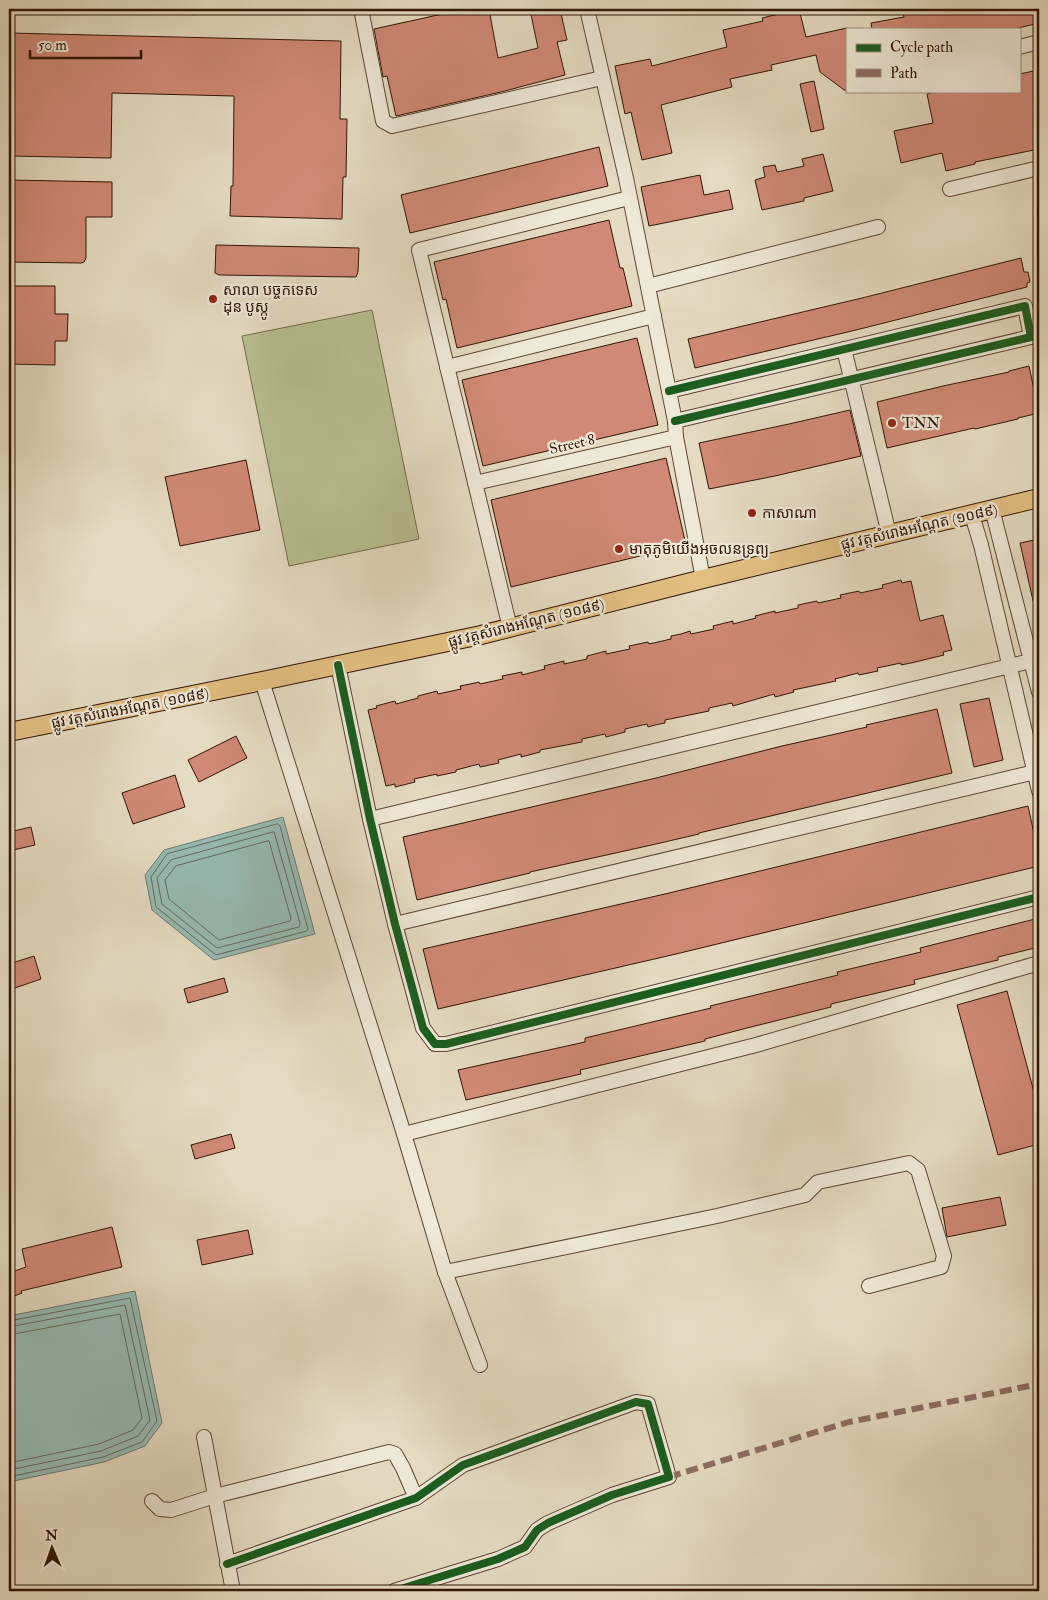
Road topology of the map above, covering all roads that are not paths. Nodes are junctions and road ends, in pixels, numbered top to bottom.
1 (361, 9) edge
2 (587, 9) edge
3 (1039, 42) edge
4 (1020, 47) edge
5 (602, 78) junction
6 (1039, 168) edge
7 (950, 189) dead end
8 (630, 198) junction
9 (878, 227) dead end
10 (648, 286) junction
11 (654, 316) junction
12 (844, 349) junction
13 (447, 367) junction
14 (851, 378) junction
15 (669, 390) junction
16 (675, 421) junction
17 (676, 437) junction
18 (475, 483) junction
19 (1039, 498) edge
20 (992, 509) junction
21 (972, 515) junction
22 (889, 534) junction
23 (703, 579) junction
24 (510, 628) junction
25 (1035, 660) edge
26 (338, 665) junction
27 (1009, 666) junction
28 (262, 682) junction
29 (1039, 692) edge
30 (9, 732) edge
31 (1037, 772) edge
32 (1039, 791) edge
33 (370, 819) junction
34 (1039, 897) edge
35 (394, 924) junction
36 (1039, 963) edge
37 (404, 1134) junction
38 (445, 1272) junction
39 (869, 1286) dead end
40 (480, 1365) dead end
41 (204, 1437) dead end
42 (215, 1496) junction
43 (416, 1498) junction
44 (152, 1501) dead end
45 (227, 1564) junction
46 (233, 1591) edge
47 (394, 1591) edge

1 - 5 street
2 - 5 street
3 - 4 street
5 - 8 street
6 - 7 street
8 - 10 street
8 - 13 street
9 - 10 street
10 - 11 street
11 - 13 street
11 - 15 street
12 - 14 street
12 - 14 street
12 - 15 street
13 - 18 street
14 - 16 street
14 - 22 street
15 - 16 street
16 - 17 street
17 - 18 street, Street 8
17 - 23 street
18 - 24 street
19 - 20 main road, ផ្លូវ វត្តសំរោងអណ្ដែត (១០៨៩)
20 - 21 main road, ផ្លូវ វត្តសំរោងអណ្ដែត (១០៨៩)
20 - 25 street
21 - 22 main road, ផ្លូវ វត្តសំរោងអណ្ដែត (១០៨៩)
21 - 27 street
22 - 23 main road, ផ្លូវ វត្តសំរោងអណ្ដែត (១០៨៩)
23 - 24 main road, ផ្លូវ វត្តសំរោងអណ្ដែត (១០៨៩)
24 - 26 main road, ផ្លូវ វត្តសំរោងអណ្ដែត (១០៨៩)
25 - 27 street
25 - 29 street
26 - 28 main road, ផ្លូវ វត្តសំរោងអណ្ដែត (១០៨៩)
26 - 33 street
27 - 31 street
27 - 33 street
28 - 30 main road, ផ្លូវ វត្តសំរោងអណ្ដែត (១០៨៩)
28 - 37 street
31 - 32 street
31 - 35 street
33 - 35 street
34 - 35 street
36 - 37 street
37 - 38 street
38 - 39 street
38 - 40 street
41 - 42 street
42 - 43 street
42 - 44 street
42 - 45 street
43 - 45 street
43 - 47 street
45 - 46 street

